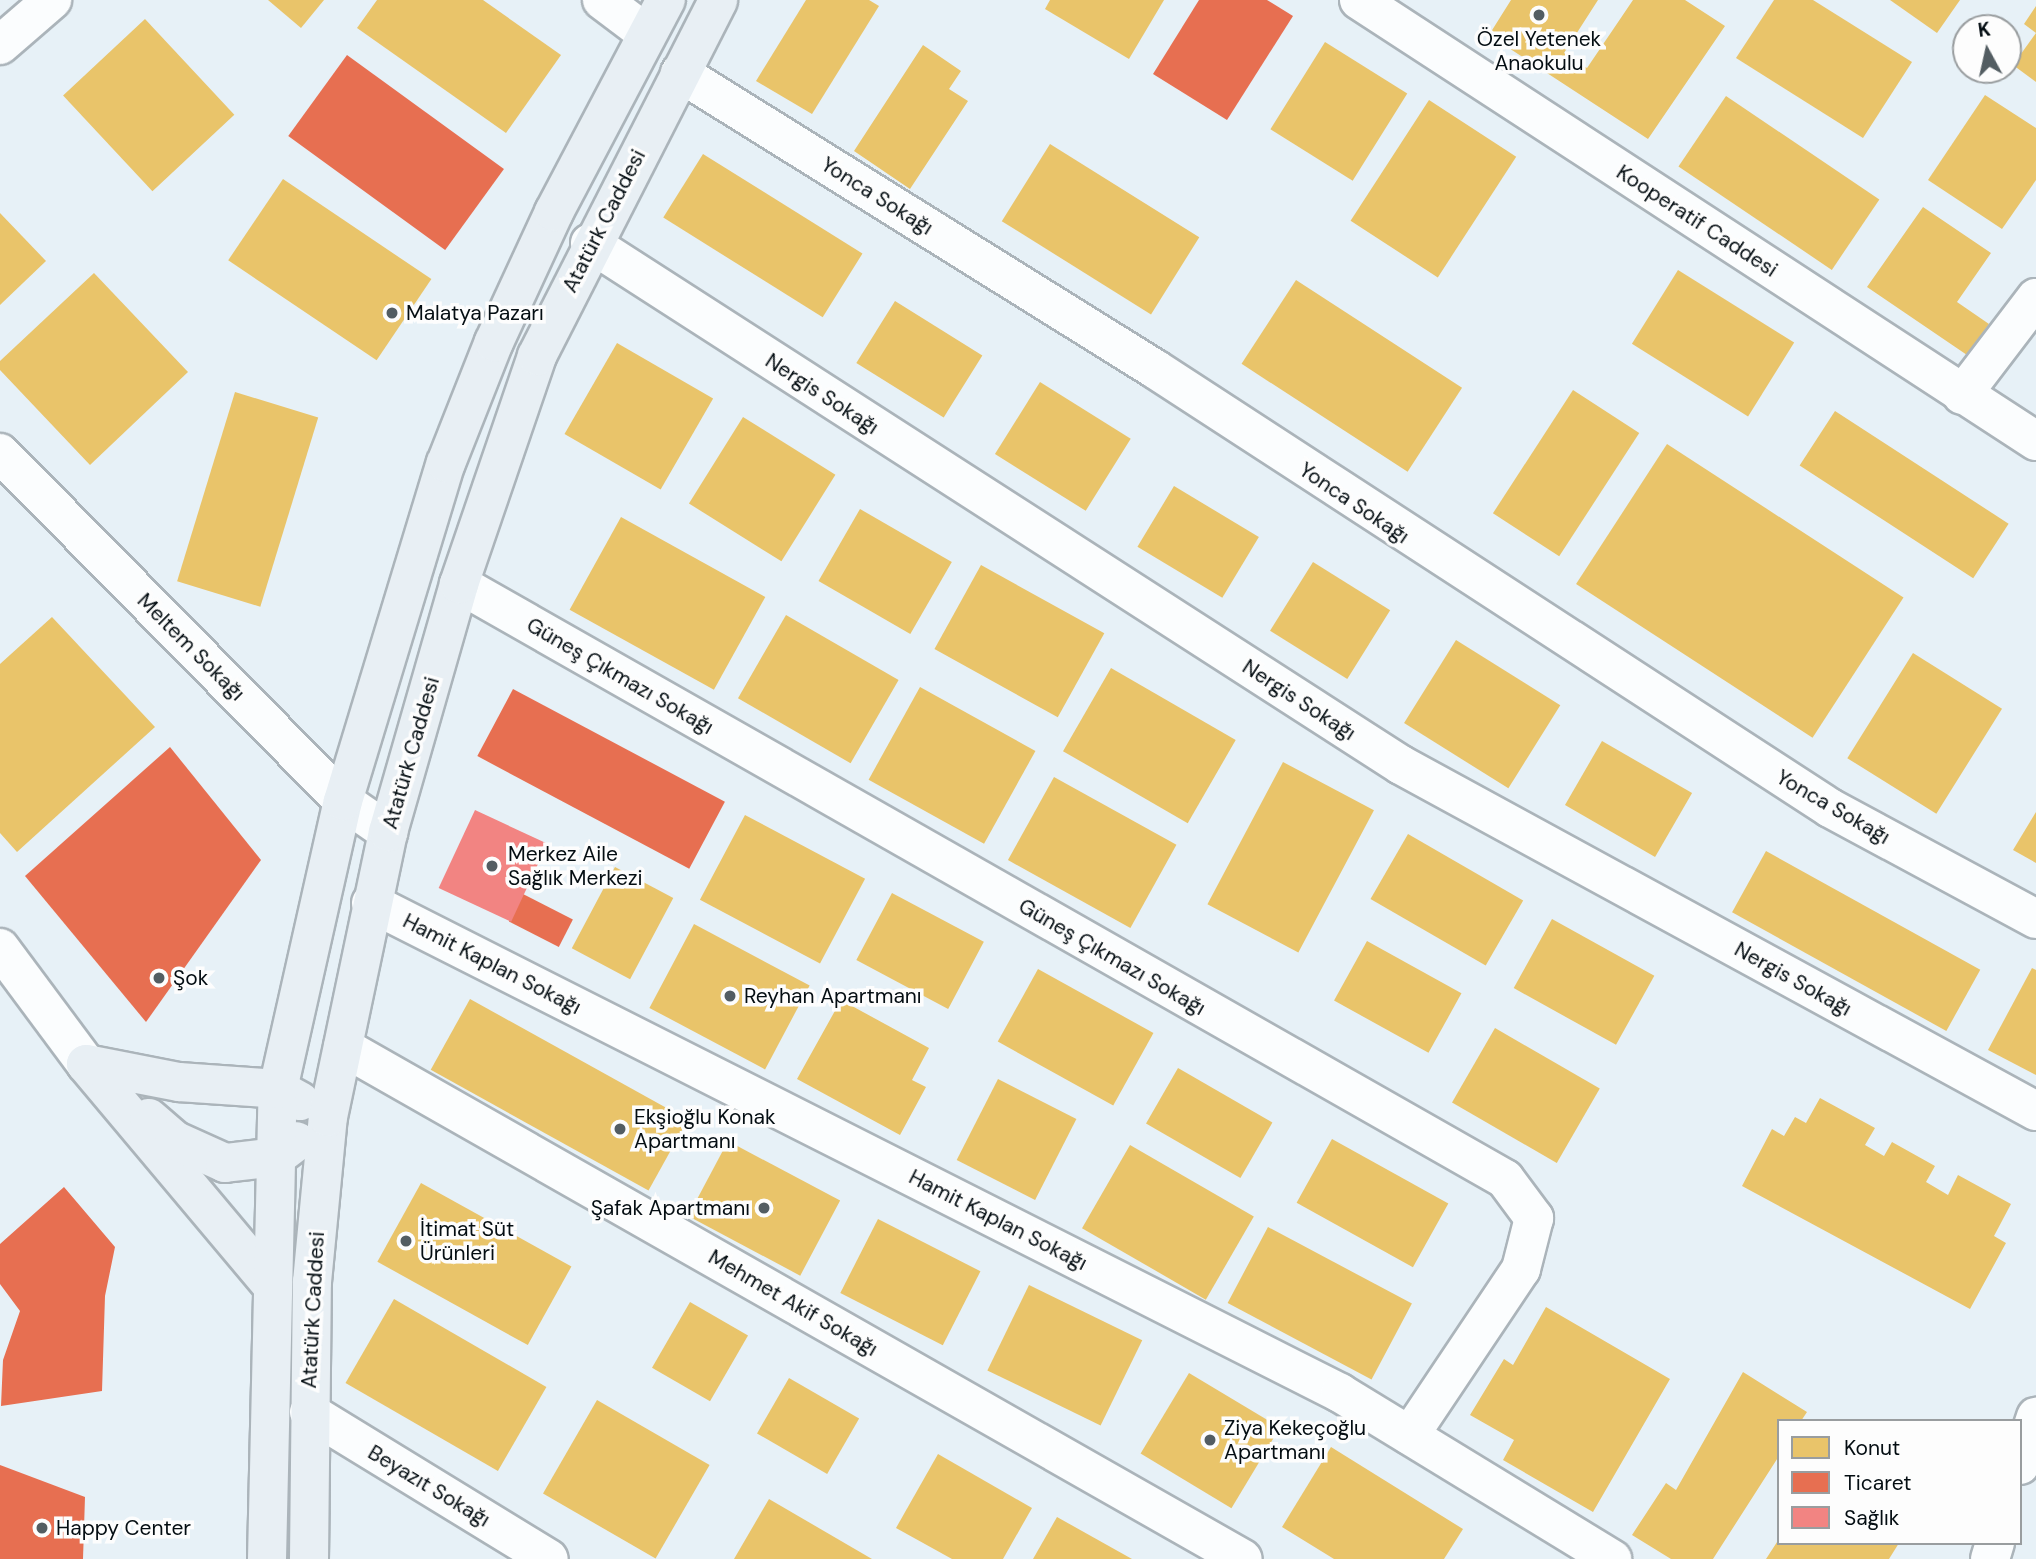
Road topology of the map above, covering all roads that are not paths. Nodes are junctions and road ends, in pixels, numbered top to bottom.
1 (52, 0) edge
2 (602, 0) edge
3 (666, 0) edge
4 (718, 0) edge
5 (1359, 0) edge
6 (646, 33) junction
7 (0, 45) edge
8 (680, 73) junction
9 (590, 243) junction
10 (2036, 298) edge
11 (1962, 395) junction
12 (2036, 441) edge
13 (0, 453) edge
14 (459, 584) junction
15 (343, 801) junction
16 (388, 832) junction
17 (371, 903) junction
18 (2036, 919) edge
19 (0, 948) edge
20 (343, 1047) junction
21 (86, 1064) junction
22 (278, 1089) junction
23 (2036, 1111) edge
24 (328, 1117) junction
25 (276, 1157) junction
26 (272, 1286) junction
27 (309, 1412) junction
28 (2036, 1417) edge
29 (1410, 1436) junction
30 (2022, 1459) edge
31 (267, 1559) edge
32 (309, 1559) edge
33 (549, 1559) edge
34 (1243, 1559) edge
35 (1612, 1559) edge

1 - 7 street
2 - 6 street
3 - 6 main road, Atatürk Caddesi
4 - 8 main road, Atatürk Caddesi
5 - 11 street, Kooperatif Caddesi
6 - 15 main road, Atatürk Caddesi
8 - 9 main road, Atatürk Caddesi
8 - 18 street, Yonca Sokağı
9 - 14 main road, Atatürk Caddesi
9 - 23 street, Nergis Sokağı
10 - 11 street
11 - 12 street, Kooperatif Caddesi
13 - 15 street, Meltem Sokağı
14 - 16 main road, Atatürk Caddesi
14 - 29 street, Güneş Çıkmazı Sokağı
15 - 16 street, Meltem Sokağı
15 - 22 main road, Atatürk Caddesi
16 - 17 main road, Atatürk Caddesi
17 - 20 main road, Atatürk Caddesi
17 - 29 street, Hamit Kaplan Sokağı
19 - 21 street
20 - 24 main road, Atatürk Caddesi
20 - 34 street, Mehmet Akif Sokağı
21 - 22 main road
21 - 25 main road
21 - 26 main road
22 - 24 main road
22 - 25 main road, Atatürk Caddesi
24 - 25 main road
24 - 27 main road, Atatürk Caddesi
25 - 26 main road, Atatürk Caddesi
26 - 31 main road, Atatürk Caddesi
27 - 32 main road, Atatürk Caddesi
27 - 33 street, Beyazıt Sokağı
28 - 30 street
29 - 35 street, Hamit Kaplan Sokağı

